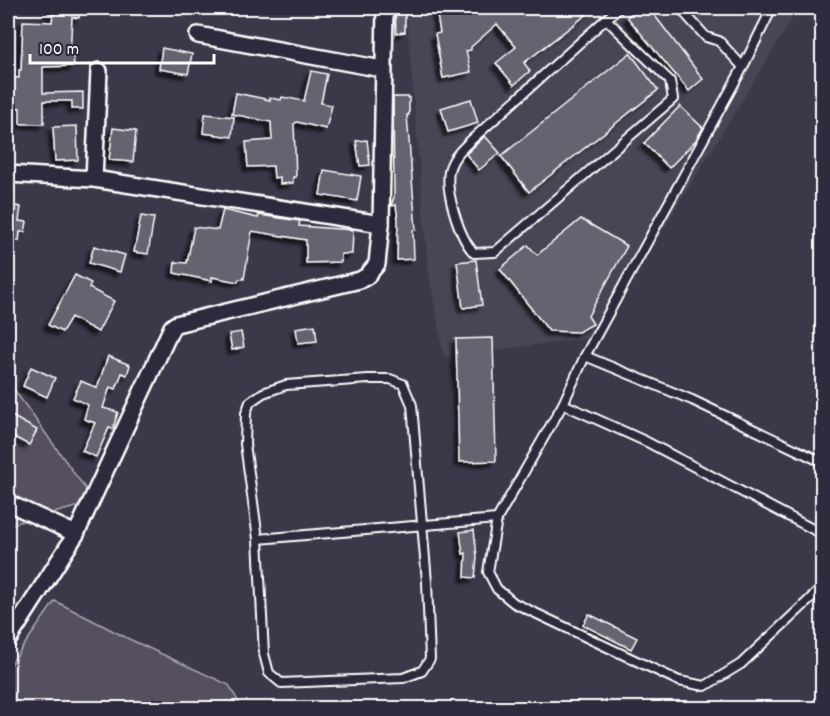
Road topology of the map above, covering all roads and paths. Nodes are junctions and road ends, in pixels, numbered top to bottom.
1 (385, 8) edge
2 (619, 8) edge
3 (680, 8) edge
4 (772, 8) edge
5 (606, 19) junction
6 (198, 34) dead end
7 (743, 67) junction
8 (382, 69) junction
9 (99, 71) dead end
10 (8, 174) edge
11 (94, 179) junction
12 (381, 224) junction
13 (585, 356) junction
14 (563, 404) junction
15 (822, 462) edge
16 (8, 503) edge
17 (497, 519) junction
18 (421, 524) junction
19 (76, 534) junction
20 (822, 534) edge
21 (258, 539) junction
22 (822, 588) edge
23 (8, 640) edge

1 - 8 street
2 - 5 lane
3 - 7 lane
4 - 7 lane
5 - 5 lane
6 - 8 street
7 - 13 lane
8 - 12 street
9 - 11 street
10 - 11 street
11 - 12 street
12 - 19 street
13 - 14 lane
13 - 15 lane
14 - 17 lane
14 - 20 lane
16 - 19 street
17 - 18 lane
17 - 22 lane
18 - 21 lane
18 - 21 lane
18 - 21 lane
19 - 23 street

